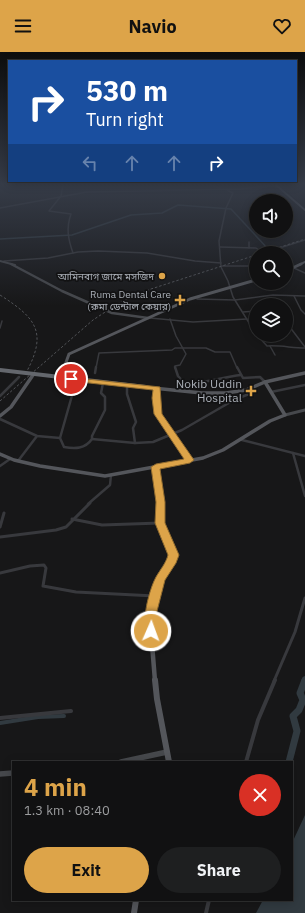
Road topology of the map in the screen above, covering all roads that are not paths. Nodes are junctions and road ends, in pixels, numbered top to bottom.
1 (68, 225) edge
2 (223, 225) edge
3 (305, 240) edge
4 (249, 242) dead end
5 (249, 246) edge
6 (286, 246) edge
7 (220, 248) junction
8 (249, 248) edge
9 (73, 253) junction
10 (0, 261) edge
11 (4, 261) junction
12 (305, 262) edge
13 (221, 264) junction
14 (249, 266) edge
15 (221, 267) junction
16 (294, 268) joint
17 (305, 273) edge
18 (249, 282) edge
19 (230, 287) junction
20 (294, 296) junction
21 (305, 296) edge
22 (197, 300) dead end
23 (235, 300) junction
24 (243, 312) junction
25 (249, 312) edge
26 (305, 314) edge
27 (148, 318) junction
28 (170, 319) junction
29 (247, 319) junction
30 (2, 321) dead end
31 (249, 322) edge
32 (0, 328) edge
33 (293, 332) edge
34 (262, 342) edge
35 (270, 346) junction
36 (184, 348) junction
37 (305, 348) edge
38 (275, 355) dead end
39 (0, 371) edge
40 (95, 373) dead end
41 (305, 373) edge
42 (33, 375) junction
43 (241, 375) junction
44 (19, 377) dead end
45 (60, 378) junction
46 (83, 380) junction
47 (265, 382) junction
48 (103, 383) junction
49 (188, 384) junction
50 (305, 385) edge
51 (127, 386) junction
52 (146, 387) dead end
53 (157, 388) junction
54 (251, 388) junction
55 (189, 392) junction
56 (271, 392) junction
57 (0, 396) edge
58 (305, 410) edge
59 (285, 415) junction
60 (0, 417) edge
61 (172, 434) junction
62 (37, 436) junction
63 (60, 438) junction
64 (92, 439) junction
65 (242, 440) junction
66 (135, 443) junction
67 (292, 453) junction
68 (0, 454) edge
69 (305, 456) edge
70 (10, 459) junction
71 (190, 460) junction
72 (18, 461) junction
73 (0, 466) edge
74 (156, 467) junction
75 (111, 475) junction
76 (305, 496) edge
77 (4, 513) dead end
78 (71, 519) junction
79 (160, 523) junction
80 (0, 527) edge
81 (0, 537) edge
82 (0, 573) edge
83 (155, 596) junction
84 (305, 598) edge
85 (71, 711) dead end
86 (0, 718) edge
87 (167, 752) junction
88 (126, 761) edge
89 (169, 761) edge
90 (246, 761) edge
91 (12, 773) edge
92 (0, 774) edge
93 (136, 901) edge
94 (209, 901) edge
95 (134, 913) edge
96 (206, 913) edge

1 - 9 street
2 - 7 street
3 - 6 street
4 - 5 street
7 - 8 street
7 - 13 street
9 - 11 street
9 - 13 street
10 - 11 main road
11 - 27 main road
12 - 16 main road
13 - 15 street
14 - 15 street
15 - 19 street
16 - 17 street
18 - 19 main road
19 - 23 street
19 - 27 main road
20 - 21 street
20 - 23 street
20 - 26 street
22 - 23 street
23 - 24 street
24 - 25 street
24 - 29 street
27 - 28 street
27 - 45 main road
28 - 29 street
28 - 36 street
29 - 31 street
30 - 32 street
33 - 37 street
34 - 35 street
35 - 37 street
35 - 38 street
36 - 40 street
36 - 43 street
36 - 49 street
39 - 42 main road
39 - 52 highway, bridge
41 - 47 main road
42 - 45 main road
42 - 60 main road
43 - 47 street
43 - 49 street
44 - 57 street
45 - 46 main road
46 - 48 main road
46 - 63 street
47 - 54 main road
47 - 56 main road
48 - 51 main road
48 - 64 street
49 - 55 street
50 - 56 street
51 - 53 main road
51 - 66 street
53 - 55 main road
53 - 61 street
54 - 55 main road
54 - 61 street
56 - 59 main road
58 - 59 main road
59 - 65 main road
60 - 62 street
61 - 66 street
61 - 71 street
62 - 63 street
62 - 72 street
63 - 64 street
64 - 66 street
65 - 67 street
65 - 71 main road
67 - 69 street
67 - 76 street
68 - 70 main road
70 - 72 main road
70 - 73 street
71 - 74 main road
72 - 75 main road
74 - 75 main road
74 - 79 main road
75 - 78 street
77 - 80 street
78 - 79 street
78 - 81 street
79 - 83 main road
82 - 83 street
83 - 87 main road
84 - 90 street
85 - 86 street
87 - 88 main road
87 - 89 main road
91 - 92 main road
93 - 95 main road
94 - 96 street

